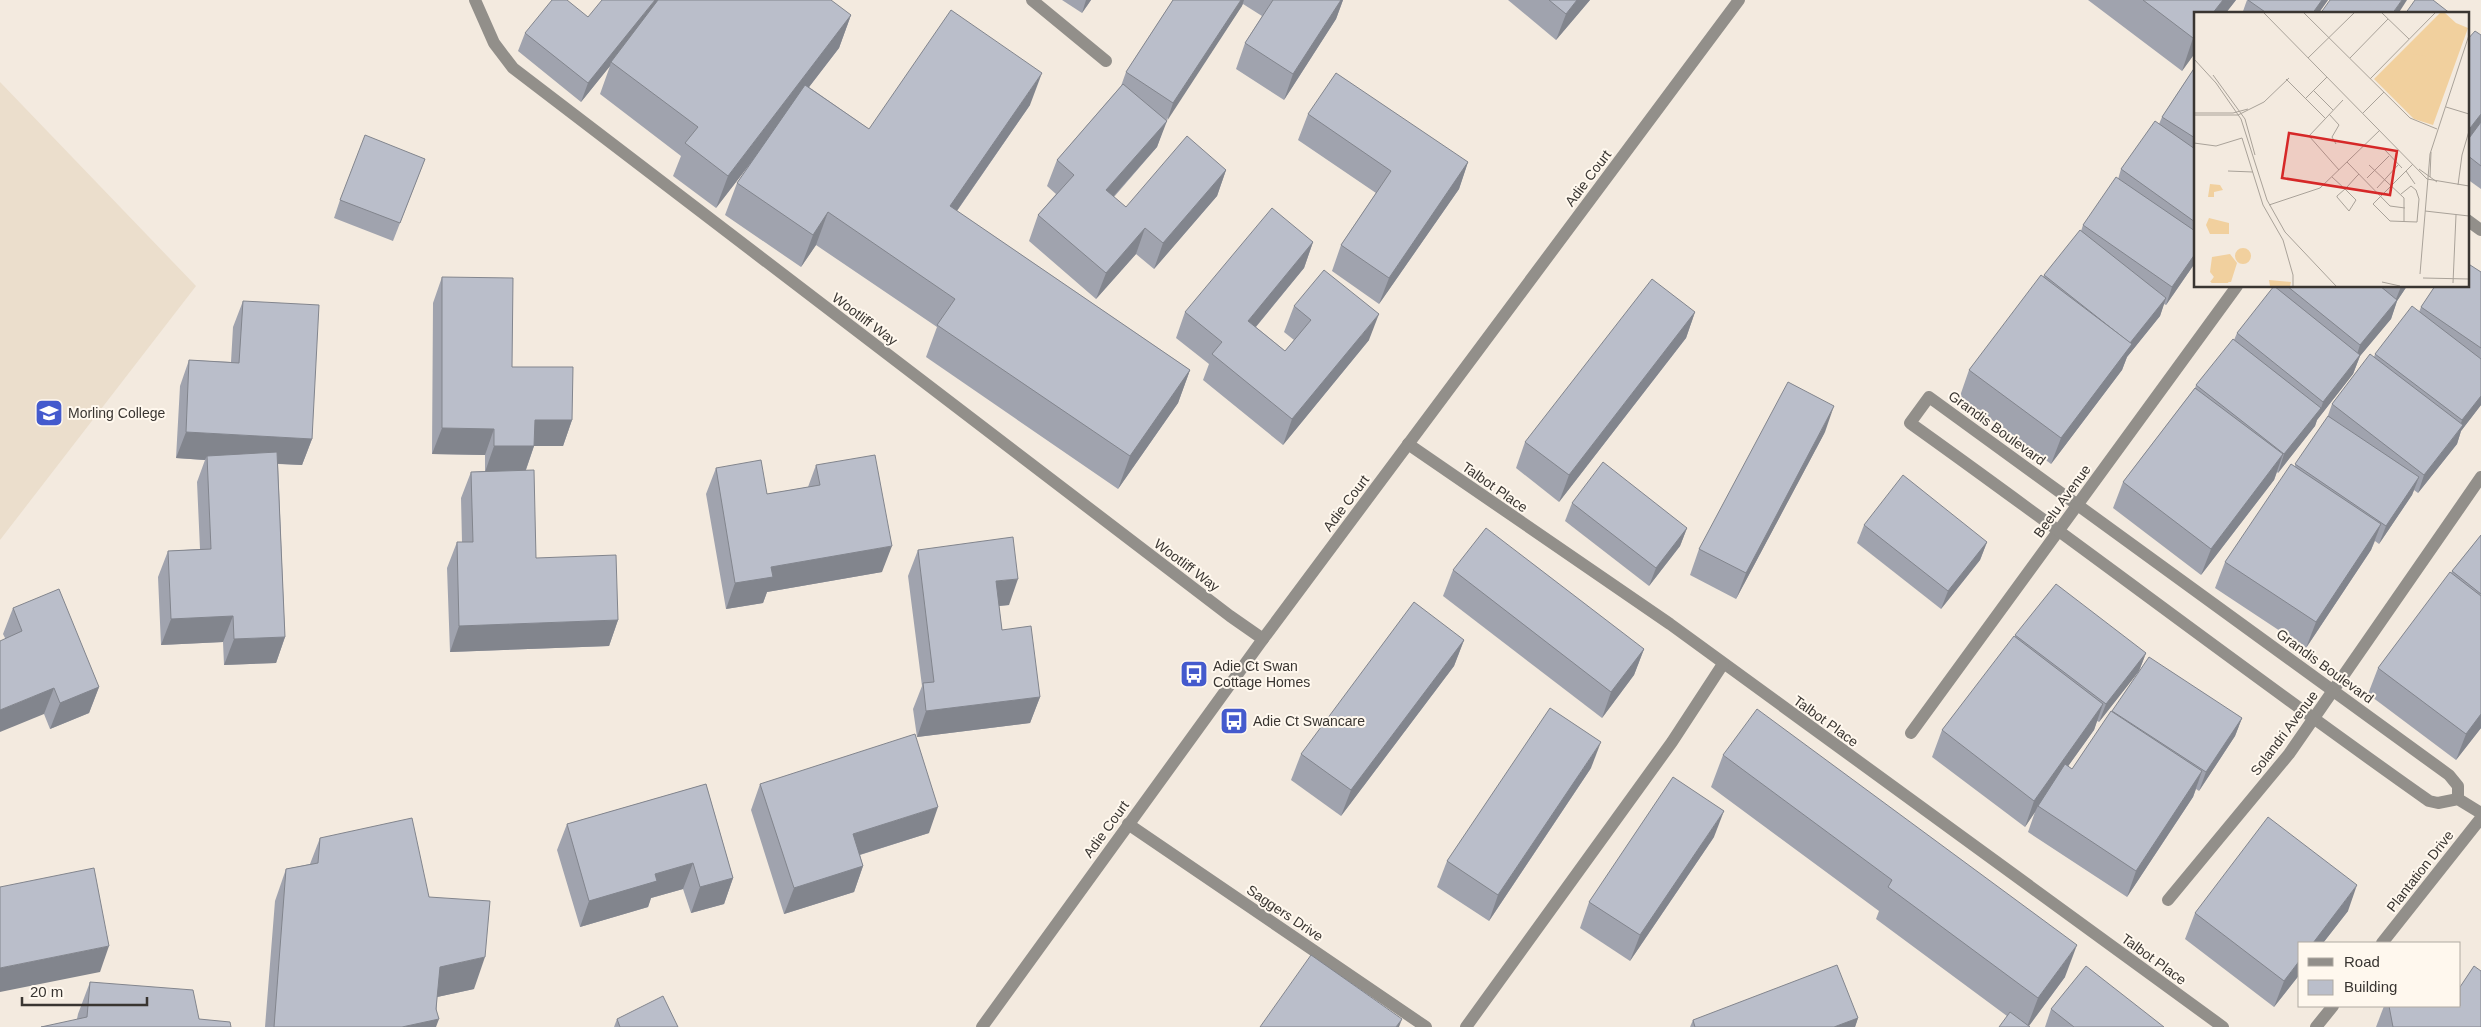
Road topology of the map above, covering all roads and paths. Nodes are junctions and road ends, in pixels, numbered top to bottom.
1 (475, 0) edge
2 (1032, 0) edge
3 (1739, 0) edge
4 (1106, 61) dead end
5 (2468, 221) edge
6 (2481, 230) edge
7 (2236, 288) edge
8 (1408, 444) junction
9 (2481, 477) edge
10 (2078, 504) junction
11 (2060, 530) junction
12 (1263, 639) junction
13 (1723, 664) junction
14 (2334, 691) junction
15 (2314, 720) junction
16 (1911, 732) dead end
17 (2458, 799) junction
18 (2481, 813) edge
19 (2481, 818) edge
20 (1128, 824) junction
21 (2168, 900) dead end
22 (2383, 942) edge
23 (2331, 1007) edge
24 (982, 1027) edge
25 (1426, 1027) edge
26 (1466, 1027) edge
27 (2223, 1027) edge
28 (2316, 1027) edge

1 - 12 street, Wootliff Way
2 - 4 street
3 - 8 street, Adie Court
5 - 6 street
7 - 10 street, Beelu Avenue
8 - 12 street, Adie Court
8 - 13 street, Talbot Place
9 - 14 street, Solandri Avenue
10 - 11 street, Beelu Avenue
10 - 11 street, Grandis Boulevard
10 - 14 street, Grandis Boulevard
11 - 15 street, Grandis Boulevard
11 - 16 street, Beelu Avenue
12 - 20 street, Adie Court
13 - 26 street
13 - 27 street, Talbot Place
14 - 15 street, Solandri Avenue
14 - 17 street, Grandis Boulevard
15 - 17 street, Grandis Boulevard
15 - 21 street, Solandri Avenue
17 - 18 street
19 - 22 street, Plantation Drive
20 - 24 street, Adie Court
20 - 25 street, Saggers Drive
23 - 28 street

